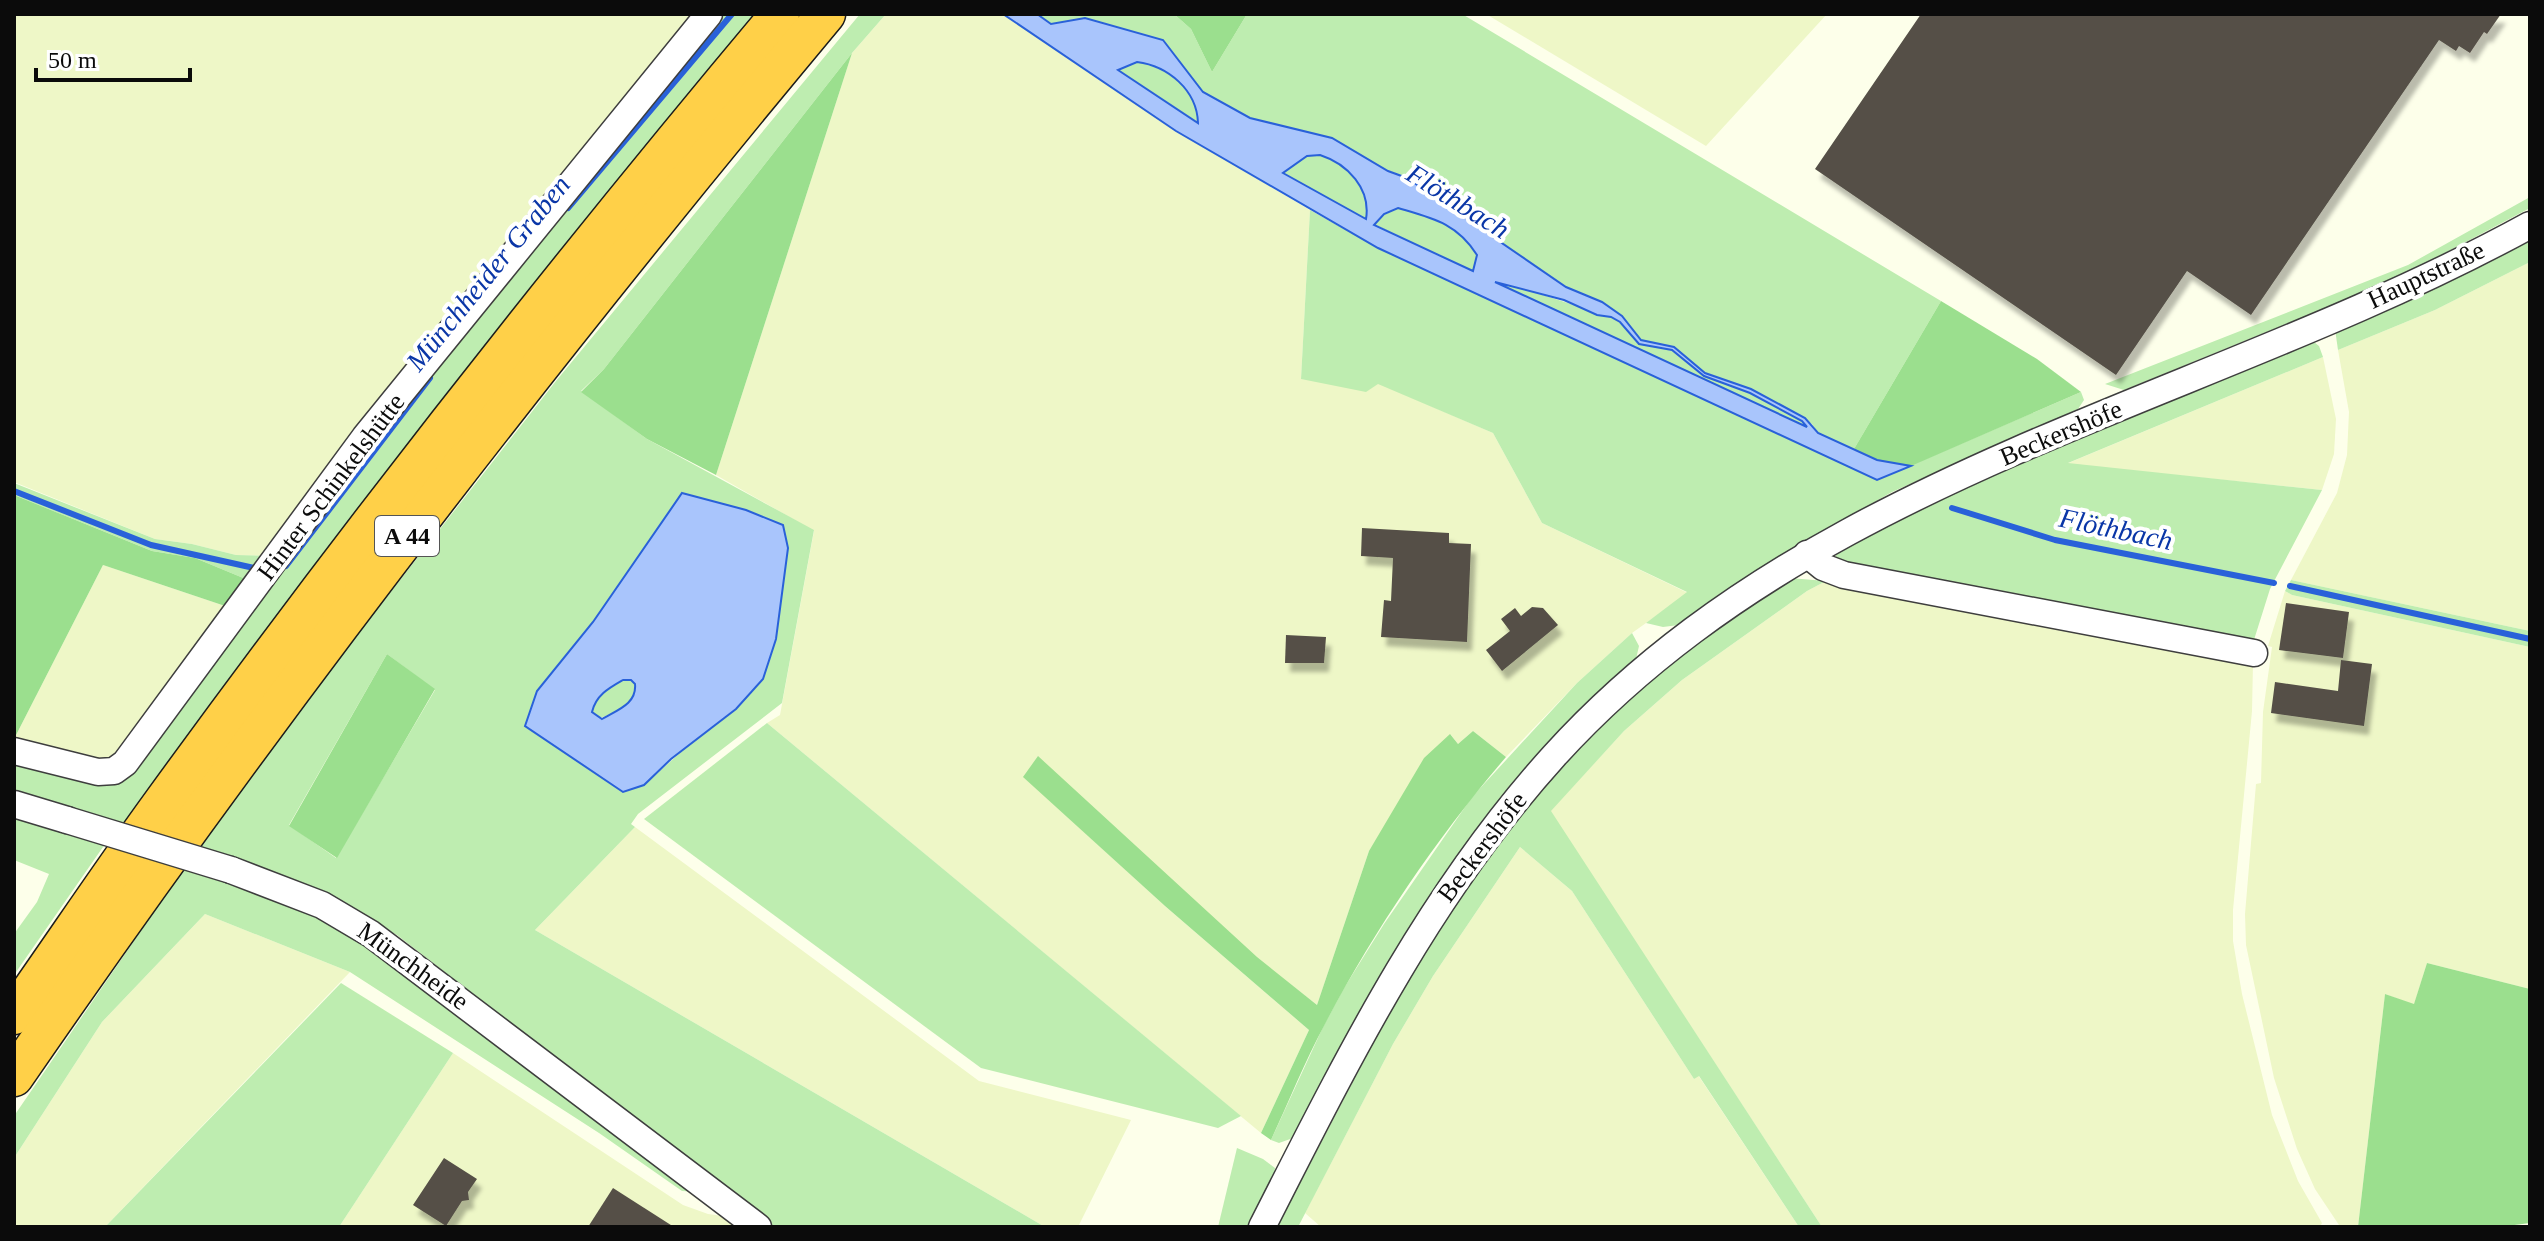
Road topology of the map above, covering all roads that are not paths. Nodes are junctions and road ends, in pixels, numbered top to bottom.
1 (709, 14) edge
2 (780, 14) edge
3 (826, 14) edge
4 (2530, 225) edge
5 (2321, 323) joint
6 (1807, 554) junction
7 (2254, 653) dead end
8 (14, 751) edge
9 (14, 804) edge
10 (14, 1015) edge
11 (14, 1077) edge
12 (758, 1227) edge
13 (1262, 1227) edge

1 - 8 street, Hinter Schinkelshütte
2 - 10 highway, A 44
3 - 11 highway, A 44
4 - 5 street, Hauptstraße
5 - 6 street, Beckershöfe
6 - 7 street
6 - 13 street, Beckershöfe
9 - 12 street, Münchheide, bridge

